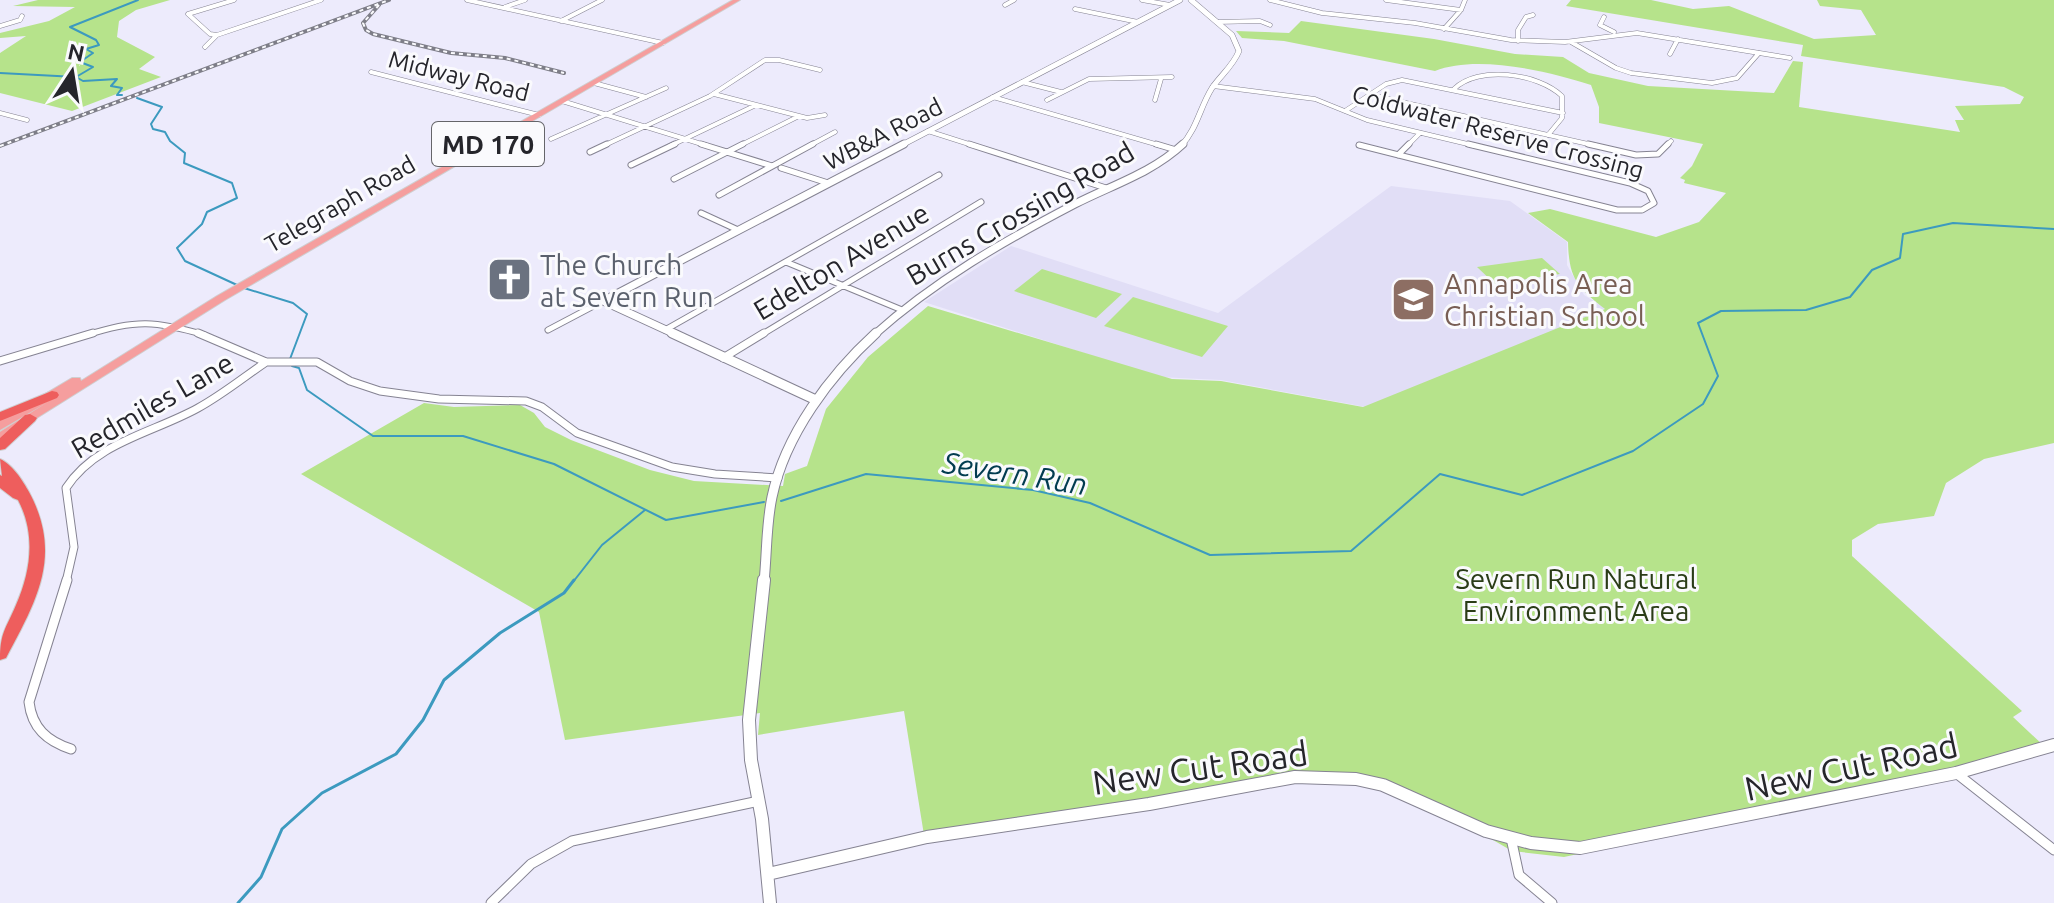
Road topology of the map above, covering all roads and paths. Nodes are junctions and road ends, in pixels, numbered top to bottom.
1 (234, 0) edge
2 (321, 0) edge
3 (467, 0) edge
4 (525, 0) edge
5 (602, 0) edge
6 (737, 0) edge
7 (1014, 0) edge
8 (1142, 0) edge
9 (1180, 0) edge
10 (1191, 0) edge
11 (1270, 0) edge
12 (1386, 0) edge
13 (1465, 0) edge
14 (1005, 5) dead end
15 (1170, 5) junction
16 (503, 8) junction
17 (1075, 9) dead end
18 (1461, 10) junction
19 (1533, 15) dead end
20 (22, 16) dead end
21 (1604, 17) dead end
22 (561, 21) junction
23 (1138, 22) junction
24 (1217, 22) junction
25 (1270, 25) dead end
26 (0, 26) edge
27 (1444, 29) junction
28 (1616, 33) junction
29 (217, 35) junction
30 (1678, 39) junction
31 (1518, 41) junction
32 (1570, 41) junction
33 (663, 43) junction
34 (205, 47) dead end
35 (1759, 53) junction
36 (1670, 54) dead end
37 (1790, 58) dead end
38 (820, 70) dead end
39 (371, 72) dead end
40 (1172, 77) dead end
41 (1161, 79) junction
42 (1022, 82) junction
43 (594, 83) junction
44 (1213, 86) junction
45 (666, 88) dead end
46 (1454, 89) junction
47 (1061, 92) junction
48 (714, 94) junction
49 (1371, 95) junction
50 (646, 97) junction
51 (993, 97) junction
52 (1047, 100) dead end
53 (1155, 100) dead end
54 (562, 101) junction
55 (756, 105) junction
56 (1345, 111) junction
57 (0, 113) edge
58 (1563, 113) junction
59 (606, 114) junction
60 (539, 115) junction
61 (825, 115) dead end
62 (13, 116) junction
63 (799, 116) junction
64 (27, 120) dead end
65 (0, 121) edge
66 (645, 126) junction
67 (928, 131) junction
68 (835, 132) dead end
69 (1420, 133) junction
70 (1548, 135) junction
71 (551, 139) dead end
72 (686, 139) junction
73 (1671, 141) dead end
74 (1359, 145) dead end
75 (1176, 150) junction
76 (590, 152) dead end
77 (728, 152) junction
78 (1398, 155) junction
79 (631, 165) dead end
80 (772, 166) junction
81 (781, 168) dead end
82 (939, 175) dead end
83 (674, 179) dead end
84 (828, 183) junction
85 (1106, 188) junction
86 (719, 195) dead end
87 (981, 202) dead end
88 (701, 213) dead end
89 (738, 230) junction
90 (786, 262) junction
91 (843, 285) junction
92 (603, 301) junction
93 (902, 310) junction
94 (174, 326) junction
95 (548, 330) dead end
96 (665, 330) junction
97 (723, 358) junction
98 (0, 361) edge
99 (266, 362) junction
100 (52, 395) junction
101 (816, 400) junction
102 (0, 417) edge
103 (30, 418) junction
104 (0, 426) edge
105 (0, 437) edge
106 (0, 446) edge
107 (0, 464) edge
108 (778, 478) junction
109 (0, 480) edge
110 (31, 506) junction
111 (0, 653) edge
112 (2054, 745) edge
113 (71, 749) dead end
114 (1956, 773) junction
115 (759, 801) junction
116 (1511, 838) junction
117 (2054, 850) edge
118 (768, 874) junction
119 (491, 903) edge
120 (770, 903) edge
121 (1552, 903) edge

1 - 29 street
2 - 29 street
3 - 16 street
4 - 16 street
5 - 22 street
6 - 33 main road, Telegraph Road / MD 170
7 - 14 street
8 - 15 street
9 - 15 street, WB&A Road
10 - 24 street, Burns Crossing Road
11 - 27 street
12 - 18 street
13 - 18 street
15 - 23 street, WB&A Road
16 - 22 street
17 - 23 street
18 - 27 street
19 - 31 street
20 - 26 street
21 - 28 street
22 - 33 street
23 - 42 street, WB&A Road
24 - 25 street
24 - 44 street, Burns Crossing Road
27 - 31 street
28 - 30 street
28 - 32 street
29 - 34 street
30 - 35 street
30 - 36 street
31 - 32 street
32 - 35 street
33 - 43 main road, Telegraph Road / MD 170
35 - 37 street
38 - 48 street
39 - 60 street, Midway Road
40 - 41 street
41 - 47 street
41 - 53 street
42 - 47 street
42 - 51 street, WB&A Road
43 - 50 street
43 - 54 main road, Telegraph Road / MD 170
44 - 56 street, Coldwater Reserve Crossing
44 - 75 street, Burns Crossing Road
45 - 50 street
46 - 49 street
46 - 58 street
46 - 58 street
47 - 52 street
48 - 55 street
48 - 66 street
49 - 56 street
49 - 70 street
50 - 59 street
51 - 67 street, WB&A Road
51 - 75 street
54 - 59 street
54 - 60 main road, Telegraph Road / MD 170
55 - 63 street
55 - 72 street
56 - 69 street, Coldwater Reserve Crossing
57 - 62 street
58 - 70 street
59 - 66 street
59 - 71 street
60 - 94 main road, Telegraph Road / MD 170
61 - 63 street
62 - 64 street
62 - 65 street
63 - 77 street
66 - 72 street
66 - 76 street
67 - 84 street, WB&A Road
67 - 85 street
68 - 80 street
69 - 78 street
69 - 78 street, Coldwater Reserve Crossing
70 - 73 street
72 - 77 street
72 - 79 street
74 - 78 street, Coldwater Reserve Crossing
75 - 85 street, Burns Crossing Road
77 - 80 street
77 - 83 street
80 - 86 street
81 - 84 street
82 - 90 street
84 - 89 street, WB&A Road
85 - 93 street, Burns Crossing Road
87 - 91 street, Edelton Avenue
88 - 89 street
89 - 92 street, WB&A Road
90 - 91 street
90 - 96 street
91 - 93 street
91 - 97 street, Edelton Avenue
92 - 95 street
92 - 96 street
93 - 101 street, Burns Crossing Road
94 - 98 street
94 - 99 street
94 - 100 main road, Telegraph Road / MD 170
94 - 103 main road, Telegraph Road / MD 170
96 - 97 street
97 - 101 street
99 - 108 street
99 - 113 street, Redmiles Lane
100 - 102 highway
100 - 104 main road, Telegraph Road / MD 170
101 - 108 street, Burns Crossing Road
103 - 105 main road, Telegraph Road / MD 170
103 - 106 highway
107 - 110 highway
108 - 115 street, Burns Crossing Road
109 - 110 highway
110 - 111 highway
112 - 114 street, New Cut Road
114 - 116 street, New Cut Road
114 - 117 street
115 - 118 street, Burns Crossing Road
115 - 119 street
116 - 118 street, New Cut Road
116 - 121 street
118 - 120 street, Burns Crossing Road

